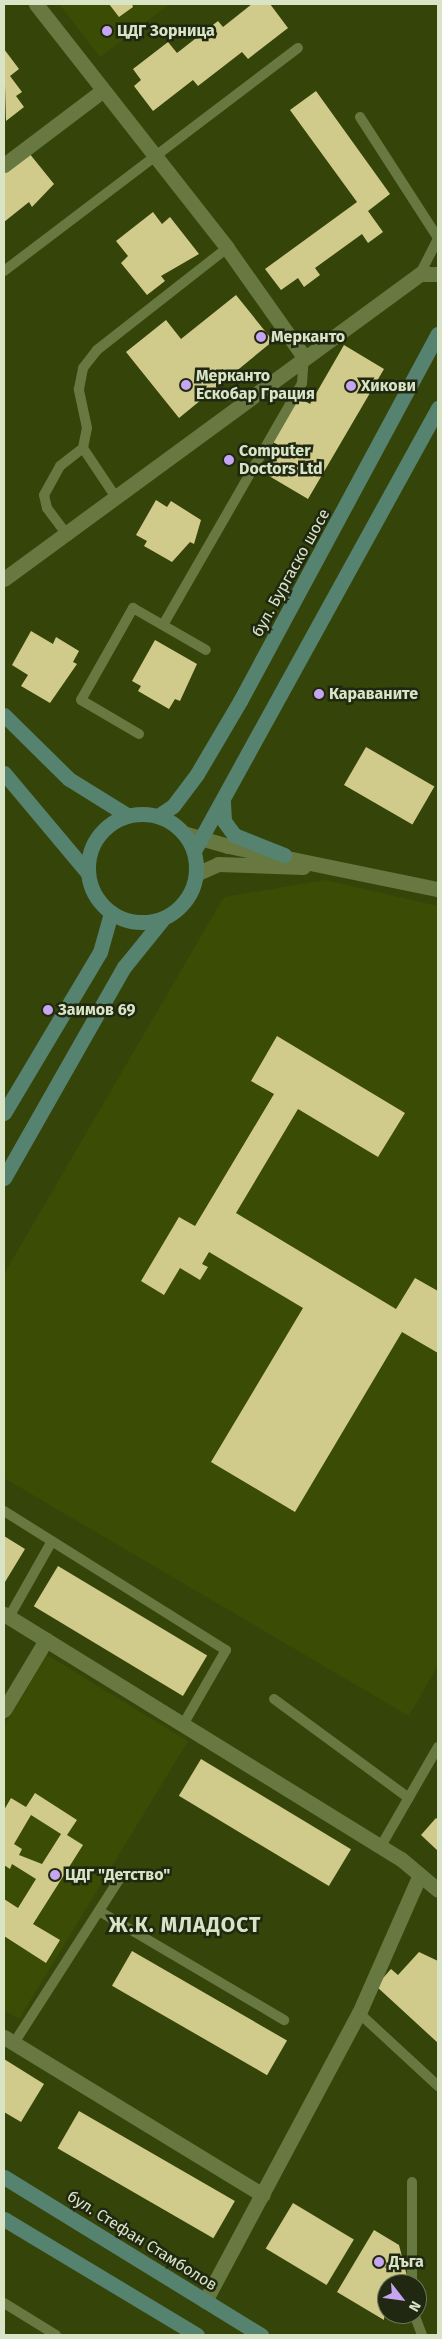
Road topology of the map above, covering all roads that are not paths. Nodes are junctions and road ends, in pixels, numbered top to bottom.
1 (36, 4) edge
2 (298, 48) dead end
3 (103, 90) junction
4 (360, 117) dead end
5 (155, 156) junction
6 (4, 165) edge
7 (438, 238) edge
8 (227, 248) junction
9 (4, 271) edge
10 (420, 274) junction
11 (438, 274) edge
12 (438, 284) edge
13 (438, 334) edge
14 (304, 357) junction
15 (438, 408) edge
16 (83, 448) junction
17 (117, 499) junction
18 (68, 536) junction
19 (4, 579) edge
20 (163, 625) junction
21 (206, 650) dead end
22 (4, 715) edge
23 (139, 734) dead end
24 (4, 774) edge
25 (223, 801) junction
26 (128, 815) junction
27 (158, 816) junction
28 (183, 833) joint
29 (198, 844) junction
30 (284, 856) junction
31 (347, 868) junction
32 (88, 873) junction
33 (196, 874) junction
34 (438, 888) edge
35 (111, 913) junction
36 (162, 920) junction
37 (4, 1112) edge
38 (4, 1178) edge
39 (4, 1511) edge
40 (52, 1541) junction
41 (6, 1616) edge
42 (46, 1640) junction
43 (274, 1700) dead end
44 (4, 1710) edge
45 (184, 1723) junction
46 (438, 1747) edge
47 (435, 1759) edge
48 (409, 1798) junction
49 (381, 1846) junction
50 (122, 1875) dead end
51 (420, 1875) junction
52 (438, 1890) edge
53 (99, 1911) junction
54 (359, 2013) junction
55 (284, 2020) dead end
56 (9, 2040) edge
57 (438, 2086) edge
58 (4, 2177) edge
59 (412, 2182) dead end
60 (263, 2195) junction
61 (4, 2219) edge
62 (412, 2274) edge
63 (205, 2301) junction
64 (4, 2303) edge
65 (56, 2335) edge
66 (197, 2335) edge
67 (261, 2335) edge

1 - 3 street
2 - 5 lane
3 - 5 street
3 - 6 street
4 - 7 lane
5 - 8 street
5 - 9 lane
7 - 10 lane
8 - 14 street
8 - 16 lane
10 - 11 street
10 - 12 street
10 - 14 street
13 - 27 main road, бул. Бургаско шосе
14 - 17 street
14 - 20 lane
15 - 25 main road
16 - 17 lane
16 - 18 lane
17 - 18 street
18 - 19 street
20 - 21 lane
20 - 23 lane
22 - 26 main road
24 - 32 main road
25 - 29 main road
25 - 30 main road
26 - 27 main road
26 - 32 main road
27 - 28 main road
28 - 29 street
29 - 30 street
29 - 33 main road
30 - 31 street
31 - 33 street
31 - 34 street
32 - 35 main road
33 - 36 main road
35 - 36 main road
35 - 37 main road
36 - 38 main road
39 - 40 lane
40 - 41 lane
40 - 45 lane
41 - 42 street
42 - 44 street
42 - 45 street
43 - 48 lane
45 - 49 street
46 - 47 lane
47 - 48 lane
48 - 49 lane
49 - 51 street
50 - 53 lane
51 - 52 street
51 - 54 street
53 - 55 lane
53 - 56 lane
54 - 57 lane
54 - 60 street
56 - 60 street
58 - 63 main road, бул. Стефан Стамболов
59 - 62 lane
60 - 63 street
61 - 66 main road
63 - 67 main road, бул. Стефан Стамболов
64 - 65 lane

